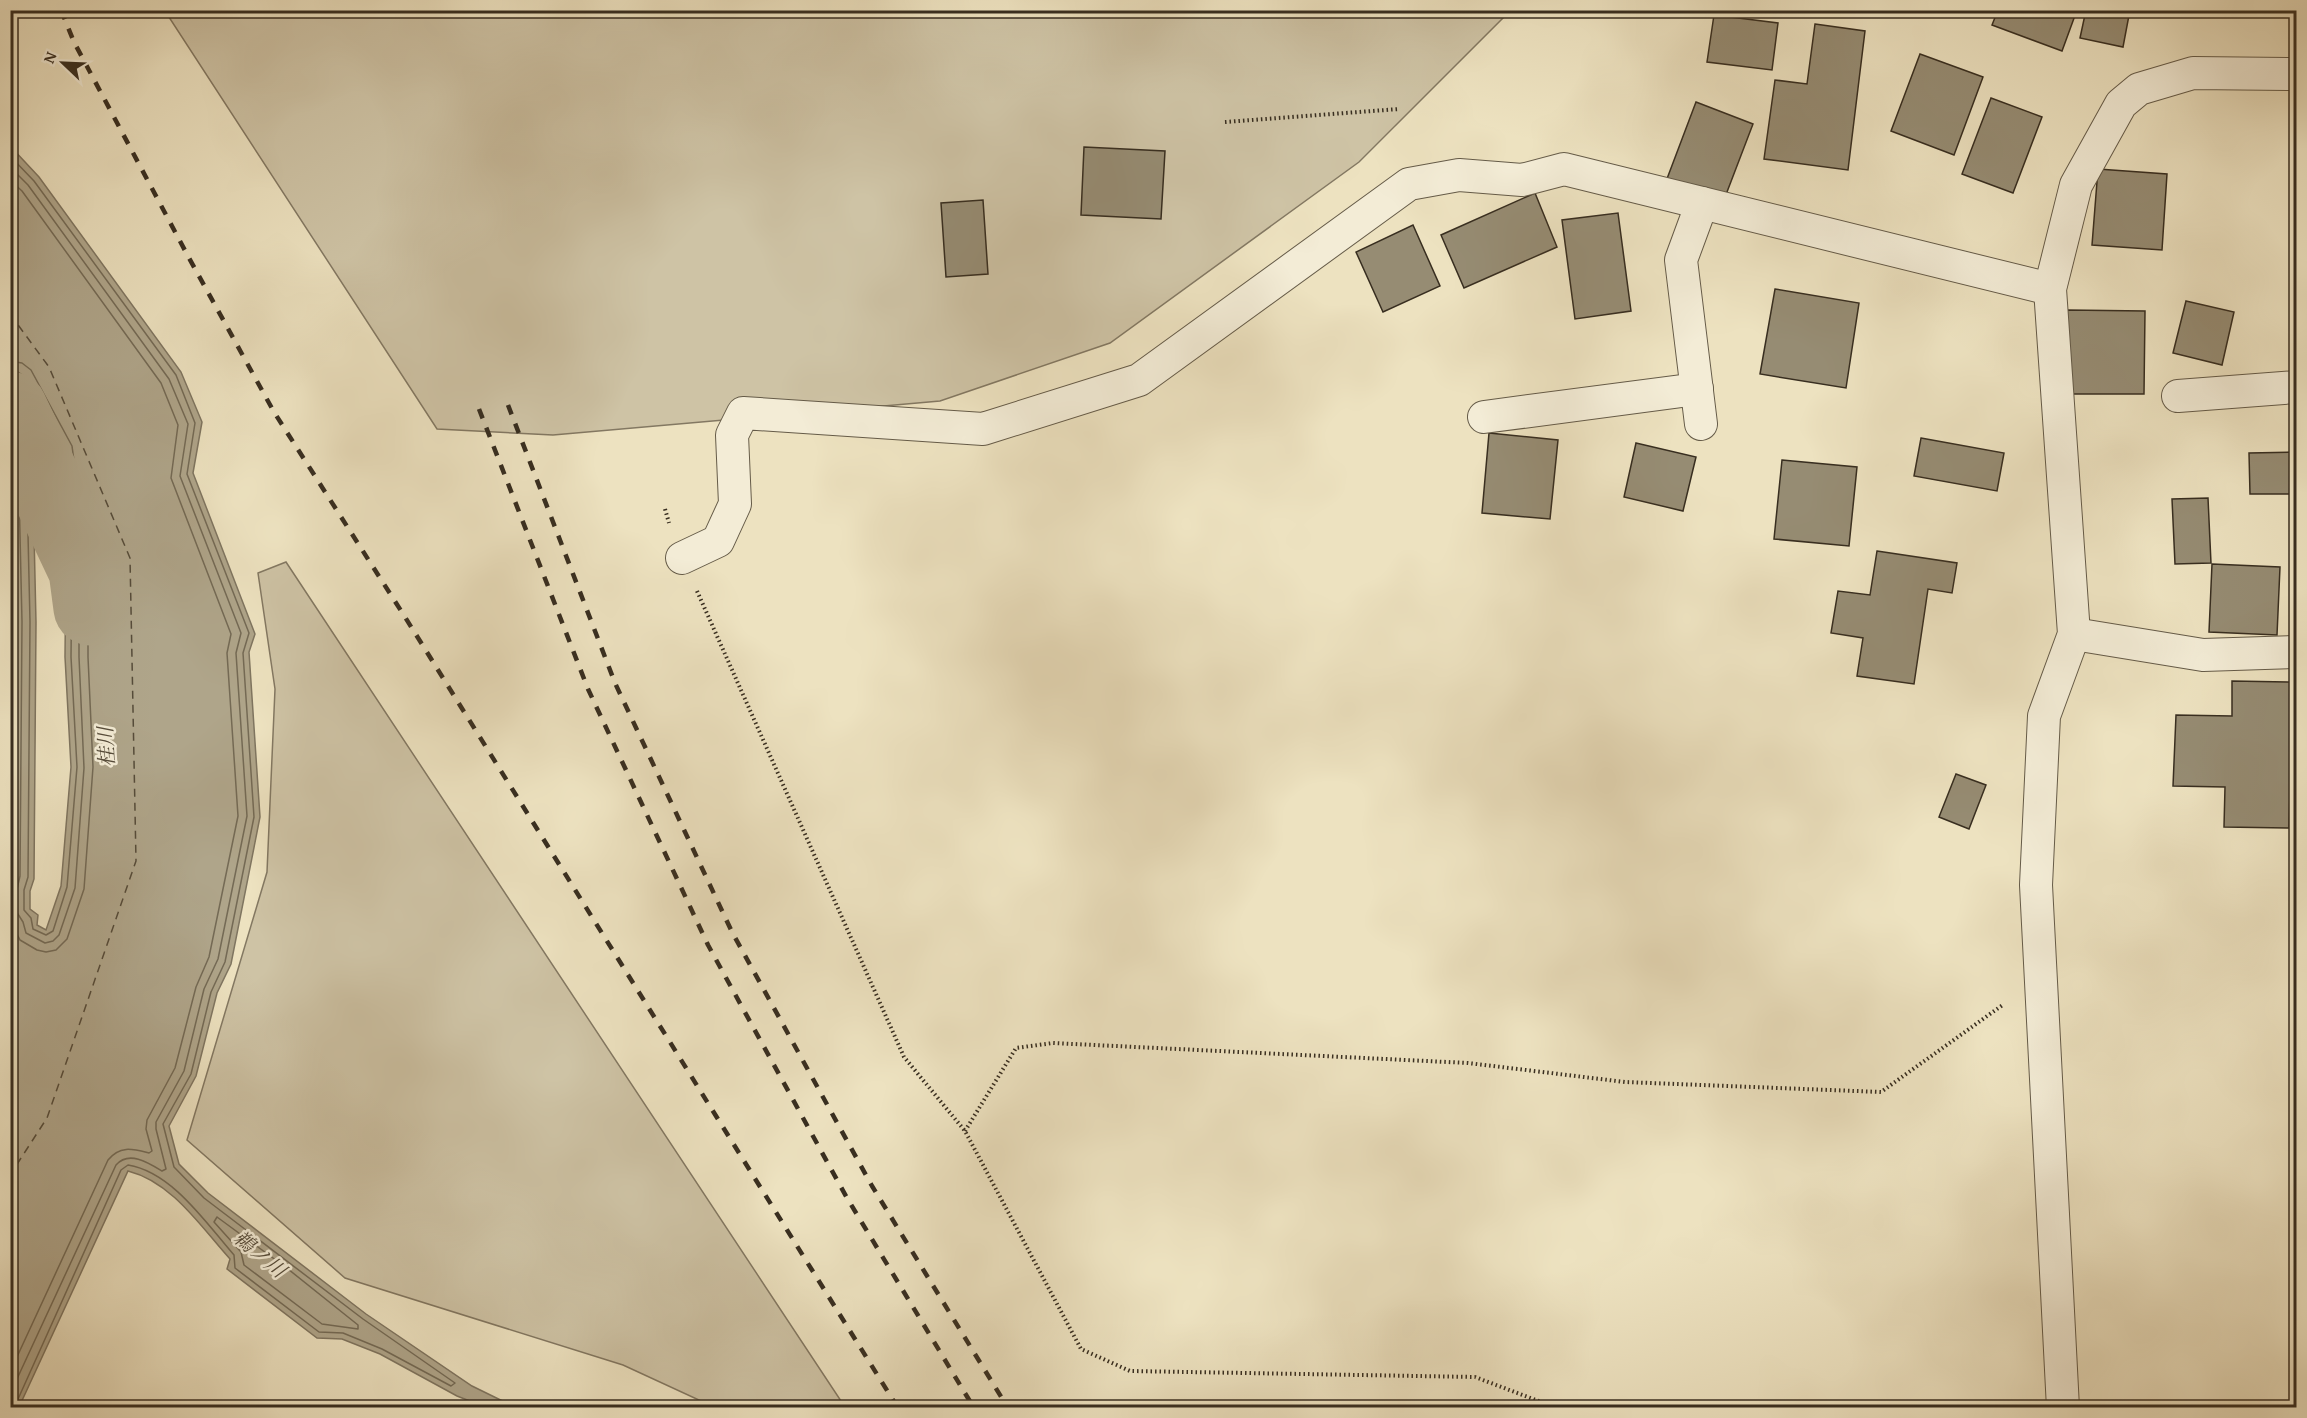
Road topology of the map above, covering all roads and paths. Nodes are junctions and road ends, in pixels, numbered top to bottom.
1 (2296, 74) edge
2 (1399, 109) dead end
3 (1225, 122) dead end
4 (1702, 203) junction
5 (2050, 289) junction
6 (2296, 387) edge
7 (1697, 389) junction
8 (2178, 396) dead end
9 (1484, 417) dead end
10 (1701, 424) dead end
11 (664, 509) dead end
12 (682, 558) junction
13 (2074, 634) junction
14 (2296, 652) edge
15 (2041, 977) junction
16 (965, 1131) junction
17 (1557, 1407) edge
18 (2063, 1407) edge

1 - 5 street
2 - 3 path
4 - 5 street
4 - 7 street
4 - 12 street
5 - 13 street
6 - 8 street
7 - 9 street
7 - 10 street
11 - 12 path
12 - 16 path
13 - 14 street
13 - 15 street
15 - 16 path
15 - 18 street
16 - 17 path

